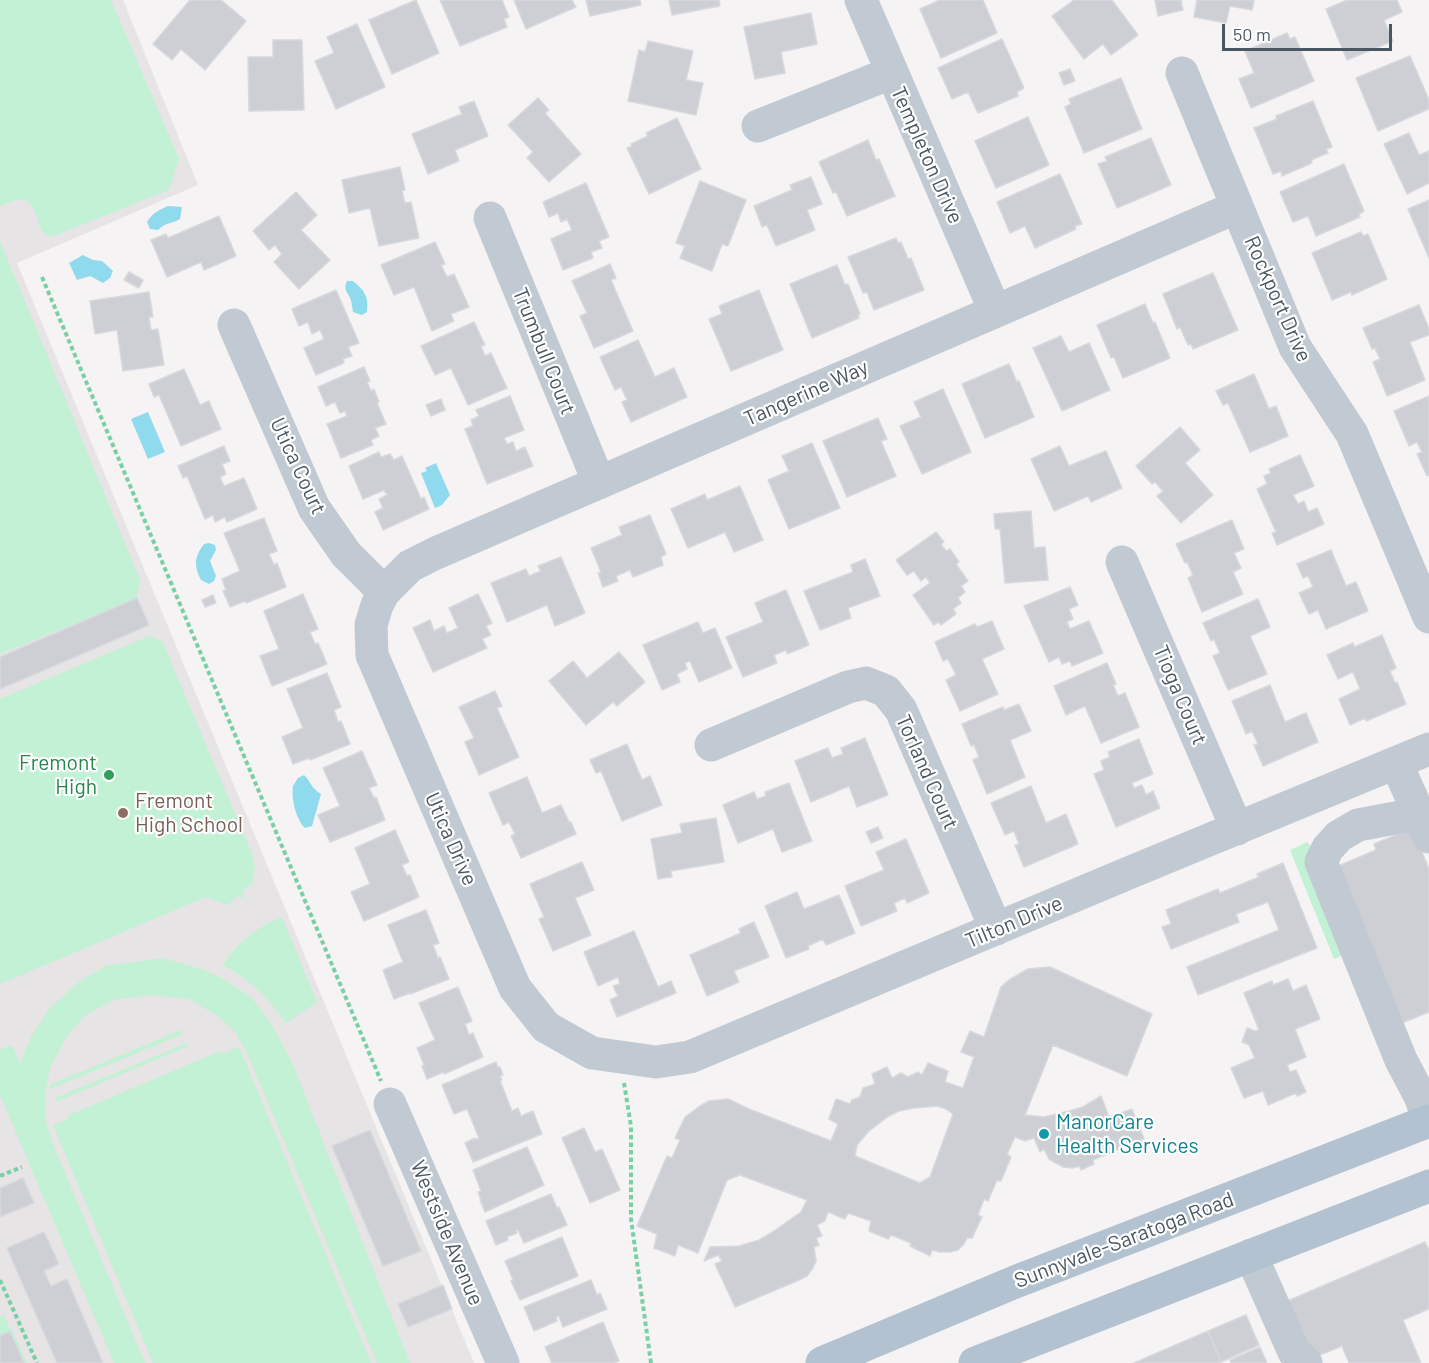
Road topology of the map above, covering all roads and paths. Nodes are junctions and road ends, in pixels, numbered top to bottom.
1 (861, 0) edge
2 (891, 73) junction
3 (1182, 73) dead end
4 (758, 126) dead end
5 (1237, 207) junction
6 (489, 218) dead end
7 (42, 277) dead end
8 (994, 311) junction
9 (234, 325) dead end
10 (599, 483) junction
11 (1122, 562) dead end
12 (384, 592) junction
13 (1429, 616) edge
14 (711, 746) dead end
15 (1429, 749) edge
16 (1396, 763) junction
17 (1425, 828) edge
18 (1238, 829) junction
19 (996, 929) junction
20 (608, 1056) junction
21 (390, 1104) joint
22 (1429, 1121) edge
23 (22, 1167) dead end
24 (0, 1176) edge
25 (1429, 1186) edge
26 (1251, 1255) junction
27 (0, 1280) edge
28 (37, 1363) edge
29 (503, 1363) edge
30 (651, 1363) edge
31 (822, 1363) edge
32 (975, 1363) edge
33 (1306, 1363) edge

1 - 2 street, Templeton Drive
2 - 4 street
2 - 8 street, Templeton Drive
3 - 5 street, Rockport Drive
5 - 8 street, Tangerine Way
5 - 13 street, Rockport Drive
6 - 10 street, Trumbull Court
7 - 21 path
8 - 10 street, Tangerine Way
9 - 12 street, Utica Court
10 - 12 street, Tangerine Way
11 - 18 street, Tioga Court
12 - 20 street, Utica Drive
14 - 19 street, Torland Court
15 - 16 street, Tilton Drive
16 - 17 street
16 - 18 street, Tilton Drive
17 - 22 street
18 - 19 street, Tilton Drive
19 - 20 street, Tilton Drive
20 - 30 path
21 - 29 street, Westside Avenue
22 - 31 main road, Sunnyvale-Saratoga Road
23 - 24 path
25 - 26 main road
26 - 32 main road
26 - 33 street
27 - 28 path

